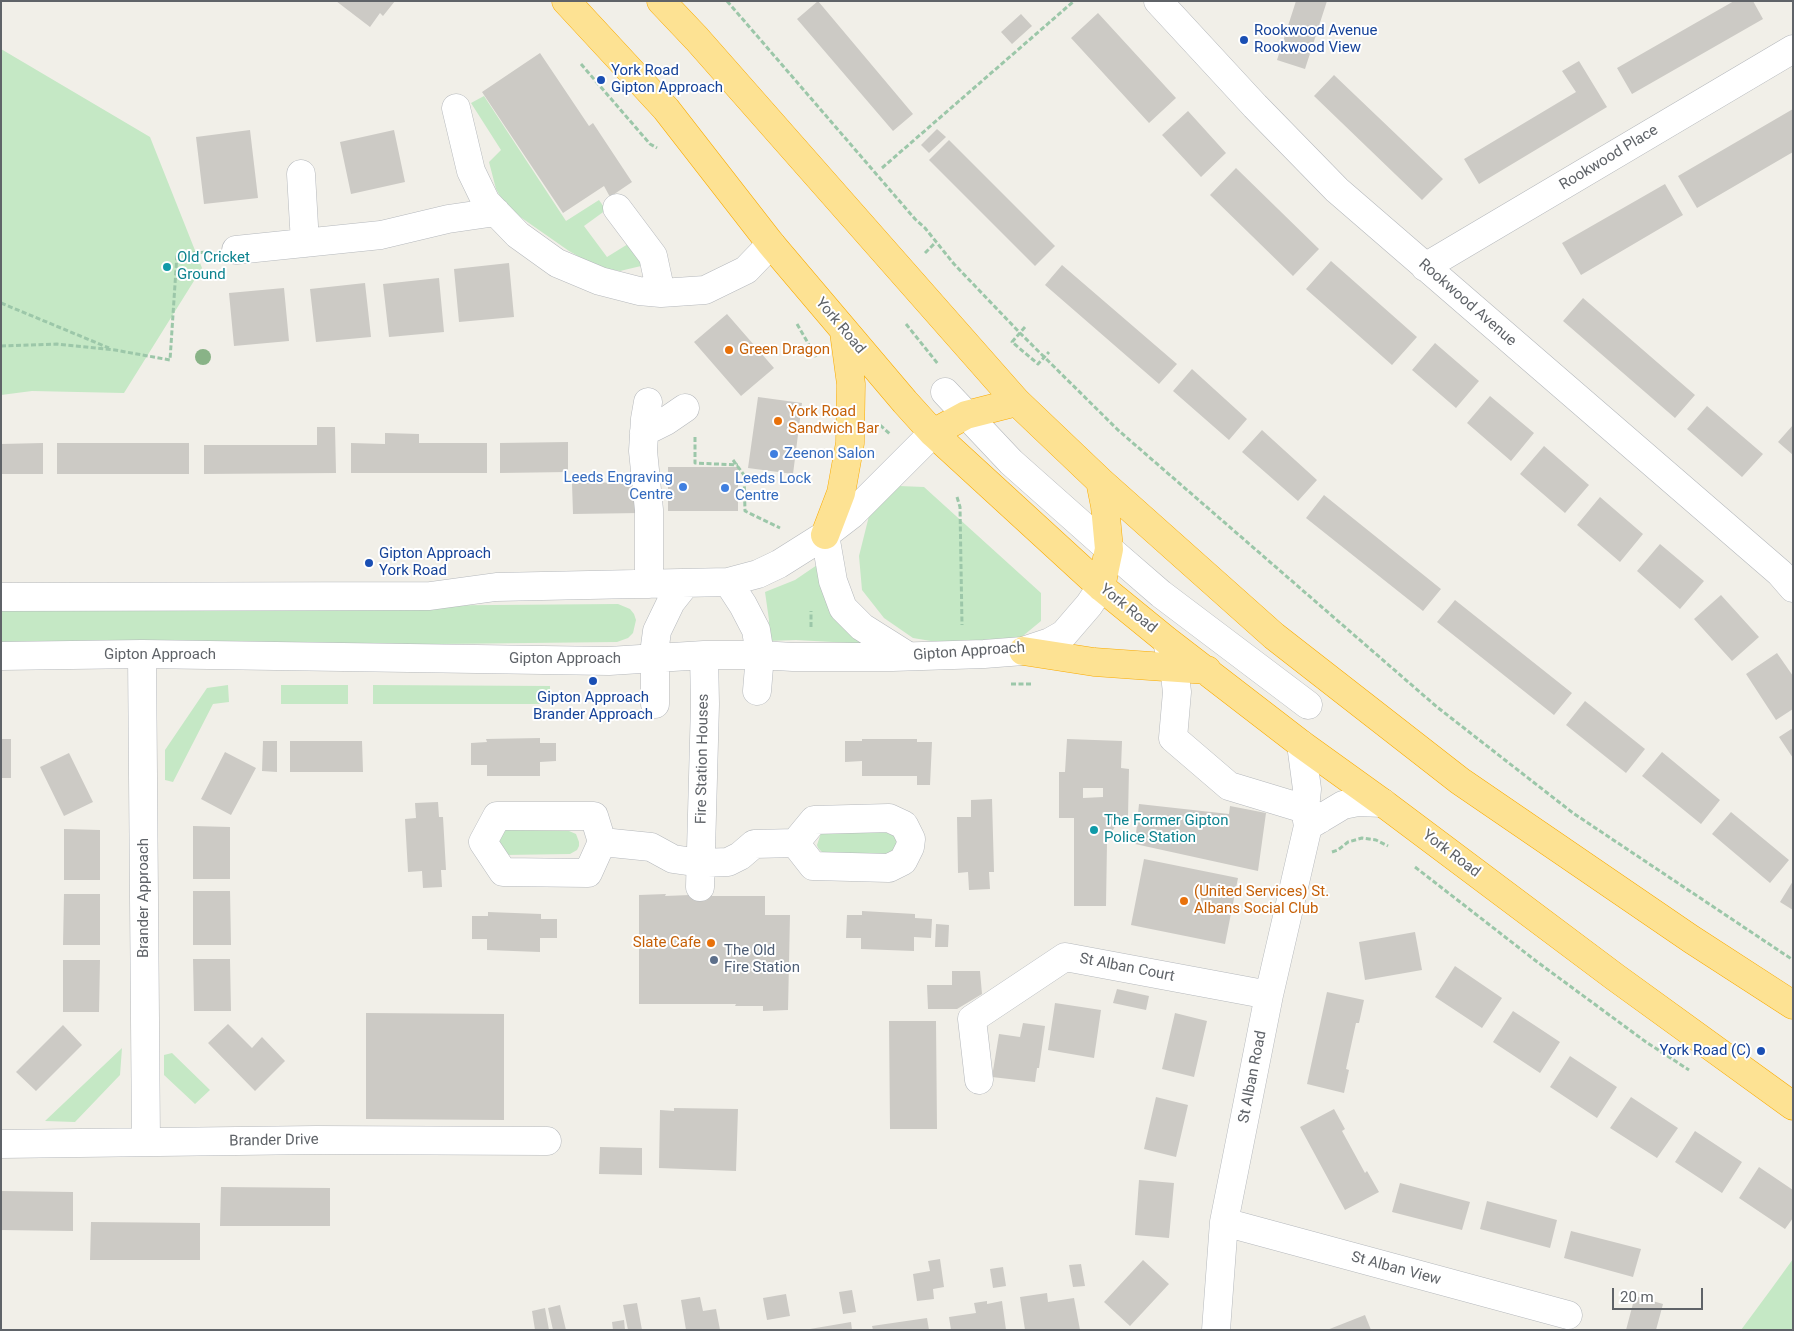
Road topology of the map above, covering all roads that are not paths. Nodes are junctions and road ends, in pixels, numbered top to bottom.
1 (566, 1) edge
2 (661, 1) edge
3 (1158, 1) edge
4 (1793, 49) edge
5 (456, 108) dead end
6 (301, 174) dead end
7 (617, 208) dead end
8 (496, 212) junction
9 (305, 243) junction
10 (771, 244) junction
11 (236, 250) road end
12 (1425, 267) junction
13 (661, 293) junction
14 (844, 332) junction
15 (944, 381) road end
16 (648, 402) dead end
17 (1017, 402) junction
18 (677, 413) road end
19 (966, 415) junction
20 (644, 432) junction
21 (933, 432) junction
22 (1100, 481) junction
23 (825, 535) junction
24 (1109, 549) junction
25 (1788, 573) edge
26 (728, 582) junction
27 (686, 583) junction
28 (649, 584) junction
29 (1100, 587) junction
30 (1, 597) edge
31 (1166, 640) junction
32 (1023, 651) junction
33 (142, 654) junction
34 (704, 655) junction
35 (760, 655) junction
36 (1, 656) edge
37 (908, 656) junction
38 (655, 657) junction
39 (1174, 667) junction
40 (1207, 670) junction
41 (757, 691) dead end
42 (655, 704) dead end
43 (1308, 705) dead end
44 (1301, 744) junction
45 (1383, 803) junction
46 (1309, 826) junction
47 (602, 842) dead end
48 (795, 844) dead end
49 (701, 875) junction
50 (1269, 995) junction
51 (1793, 1004) edge
52 (979, 1080) dead end
53 (1793, 1106) edge
54 (547, 1141) dead end
55 (146, 1142) junction
56 (1, 1144) edge
57 (1224, 1222) junction
58 (1568, 1315) dead end
59 (1216, 1330) edge

1 - 10 highway, York Road
2 - 17 highway
3 - 12 street, Rookwood Avenue
4 - 12 street, Rookwood Place
5 - 8 street
6 - 9 street
7 - 13 street
8 - 9 street
8 - 13 street
9 - 11 street
10 - 13 street
10 - 14 highway, York Road
12 - 25 street, Rookwood Avenue
14 - 21 highway, York Road
14 - 23 highway
15 - 19 street
16 - 20 street
17 - 19 highway
17 - 22 highway
18 - 20 street
19 - 21 highway
19 - 24 street
20 - 28 street
21 - 23 street
21 - 29 highway, York Road
22 - 24 highway
22 - 51 highway
23 - 26 street
23 - 37 street
24 - 29 highway
24 - 43 street
26 - 27 street
26 - 35 street
27 - 28 street
27 - 38 street
28 - 30 street
29 - 31 highway, York Road
29 - 32 street, Gipton Approach
31 - 39 street
31 - 40 highway, York Road
32 - 37 street, Gipton Approach
32 - 39 highway
33 - 36 street, Gipton Approach
33 - 38 street, Gipton Approach
33 - 55 street, Brander Approach
34 - 35 street, Gipton Approach
34 - 38 street, Gipton Approach
34 - 49 street, Fire Station Houses
35 - 37 street, Gipton Approach
35 - 41 street
38 - 42 street
39 - 40 highway
39 - 46 street
40 - 44 highway, York Road
44 - 45 highway, York Road
44 - 46 street, St Alban Road
45 - 46 street
45 - 53 highway, York Road
46 - 50 street, St Alban Road
47 - 49 street
48 - 49 street
50 - 52 street, St Alban Court
50 - 57 street, St Alban Road
54 - 55 street, Brander Drive
55 - 56 street, Brander Drive
57 - 58 street, St Alban View
57 - 59 street, St Alban Road

